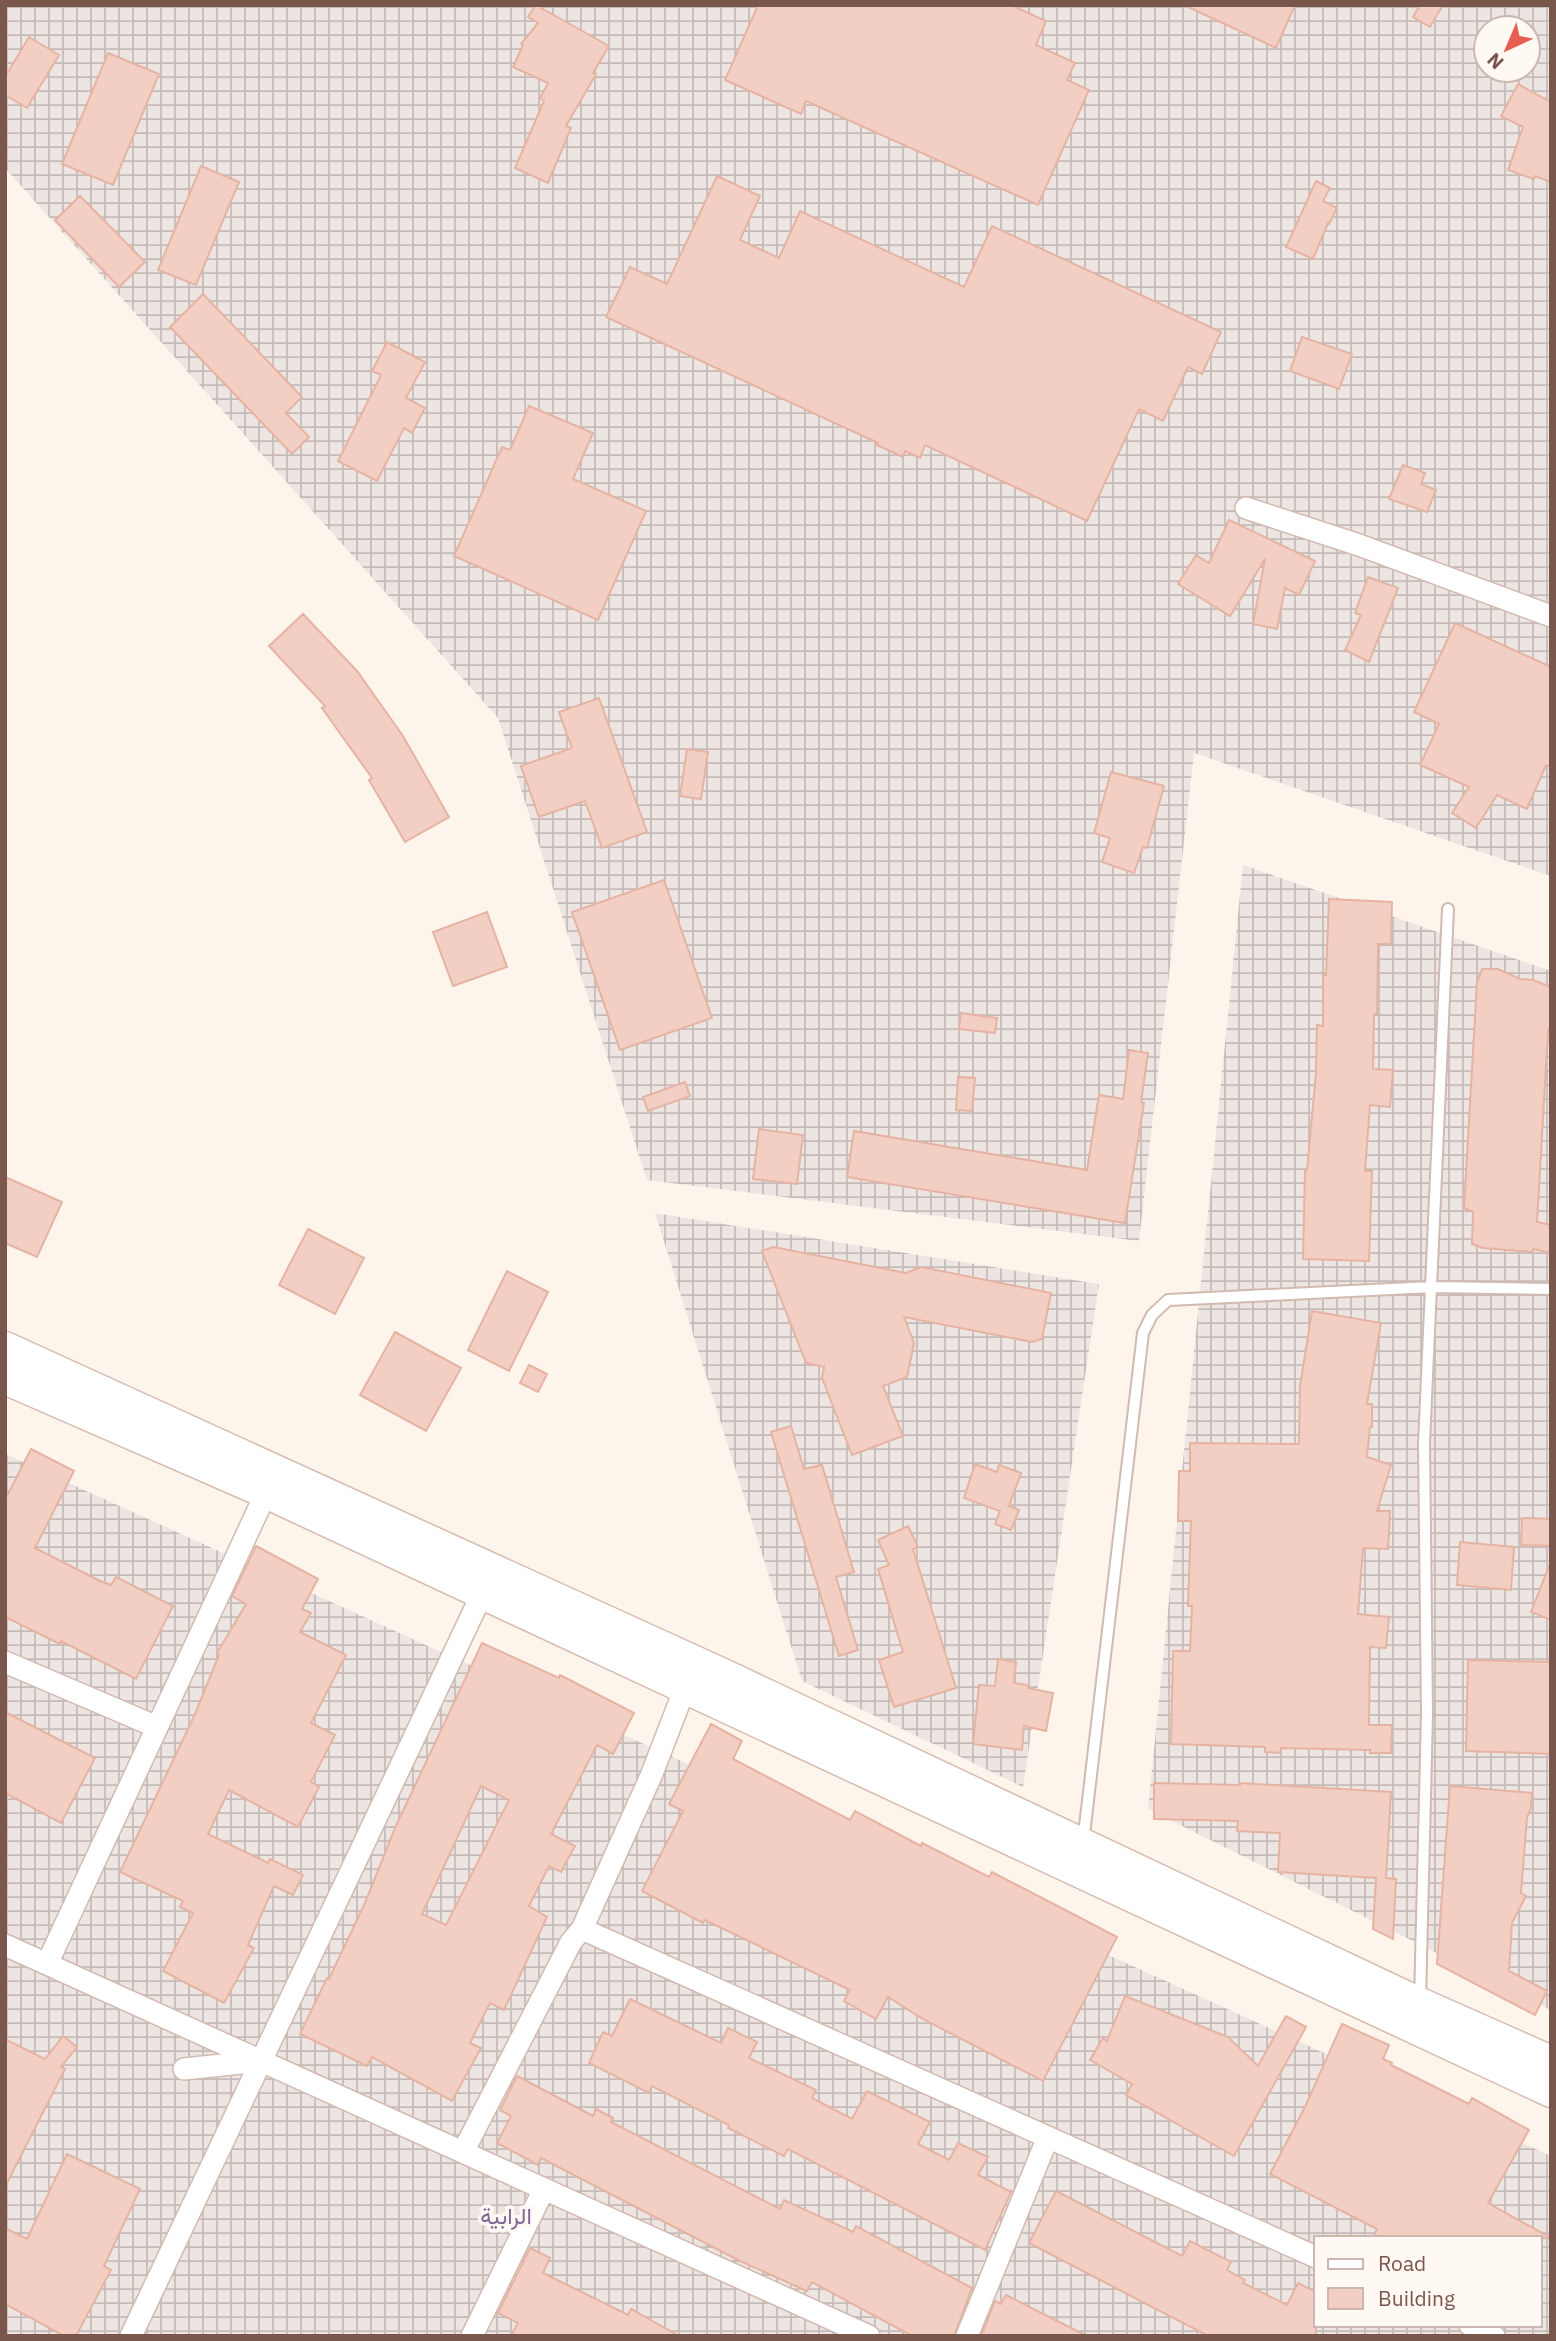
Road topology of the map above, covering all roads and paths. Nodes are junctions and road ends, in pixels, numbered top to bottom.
1 (1246, 508) dead end
2 (1551, 616) edge
3 (1448, 909) dead end
4 (1433, 1287) junction
5 (1551, 1289) edge
6 (5, 1348) edge
7 (5, 1379) edge
8 (266, 1493) junction
9 (482, 1594) junction
10 (5, 1662) edge
11 (685, 1688) junction
12 (157, 1727) junction
13 (1083, 1844) junction
14 (582, 1929) junction
15 (5, 1945) edge
16 (47, 1964) junction
17 (1420, 2004) junction
18 (261, 2061) junction
19 (1551, 2061) edge
20 (184, 2069) dead end
21 (1551, 2092) edge
22 (1048, 2137) junction
23 (463, 2152) junction
24 (544, 2189) junction
25 (1314, 2256) edge
26 (1474, 2327) edge
27 (131, 2336) edge
28 (472, 2336) edge
29 (869, 2336) edge
30 (967, 2336) edge
31 (1494, 2336) edge

1 - 2 street
3 - 4 lane
4 - 5 lane
4 - 13 lane
4 - 17 lane
6 - 13 street
7 - 8 street
8 - 9 street
8 - 12 street
9 - 11 street
9 - 18 street
10 - 12 street
11 - 14 street
11 - 21 street
12 - 16 street
13 - 17 street
14 - 22 street
14 - 23 street
15 - 16 street
16 - 18 street
17 - 19 street
18 - 20 street
18 - 23 street
18 - 27 street
22 - 25 street
22 - 30 street
23 - 24 street
24 - 28 street
24 - 29 street
26 - 31 street

